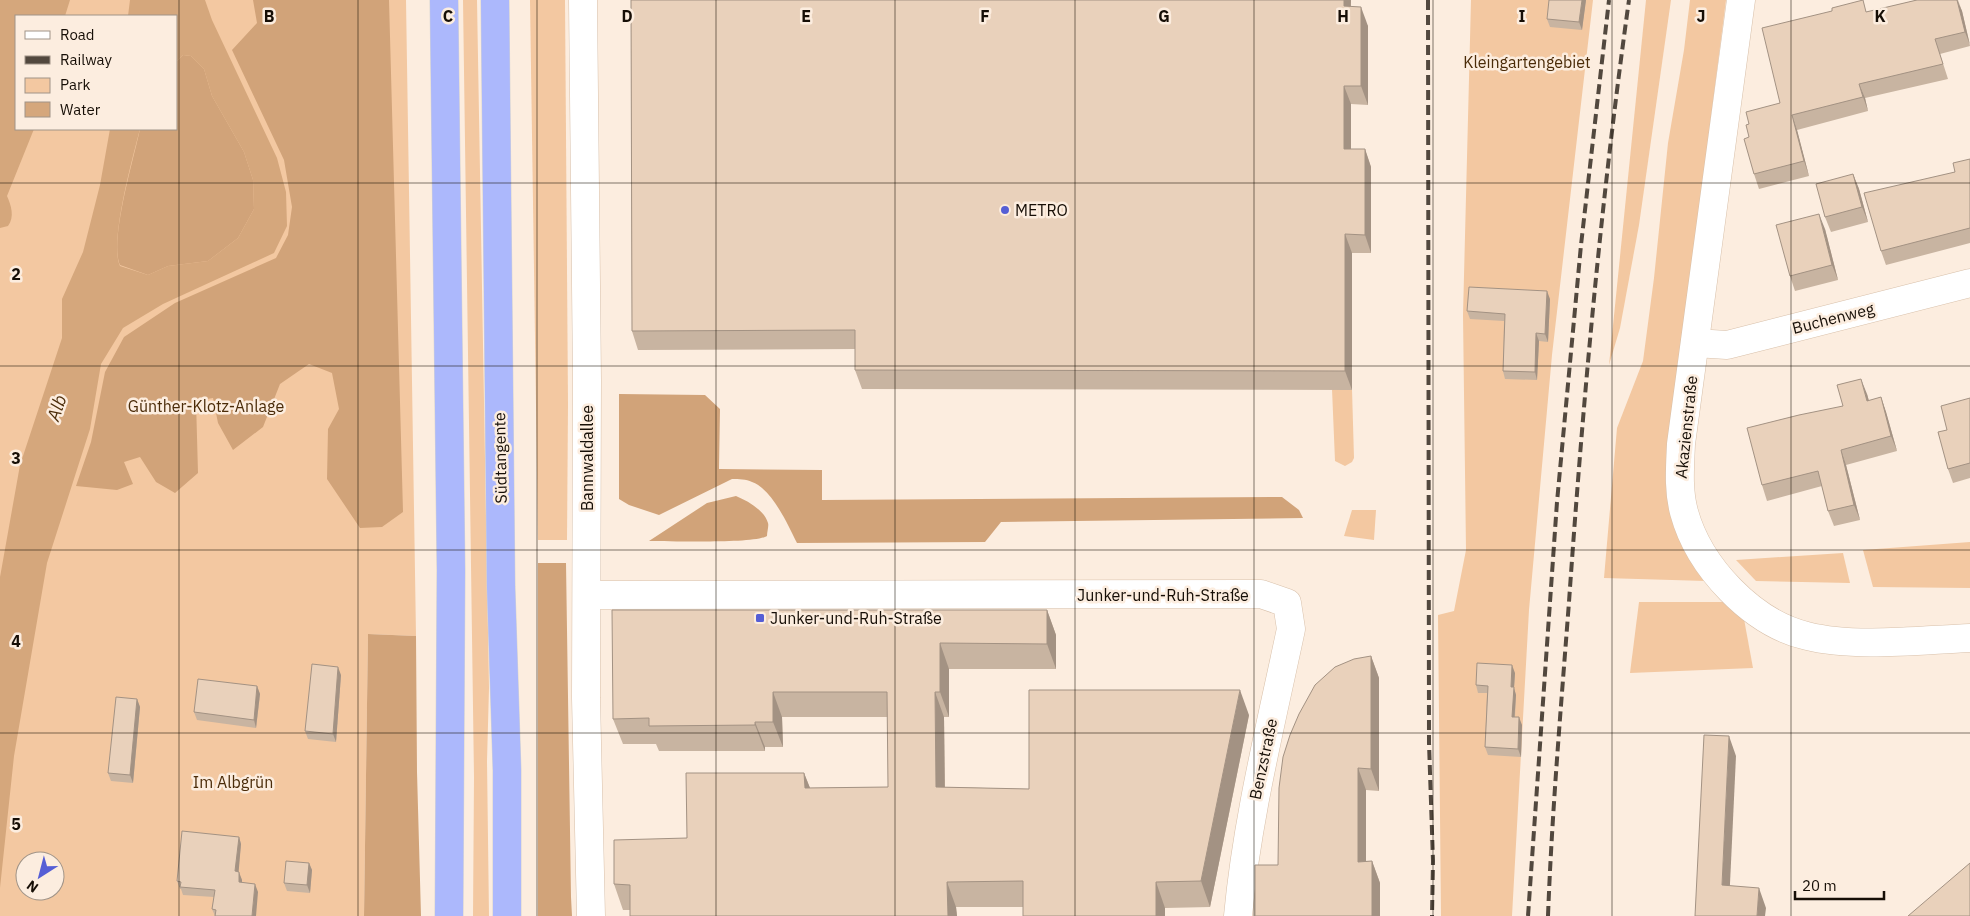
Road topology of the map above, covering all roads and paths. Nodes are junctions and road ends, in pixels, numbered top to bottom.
1 (444, 0) edge
2 (495, 0) edge
3 (583, 0) edge
4 (1741, 0) edge
5 (1970, 283) edge
6 (1695, 344) junction
7 (587, 595) junction
8 (1287, 603) joint
9 (1970, 638) edge
10 (449, 916) edge
11 (507, 916) edge
12 (591, 916) edge
13 (1238, 916) edge

1 - 10 highway
2 - 11 highway, Südtangente
3 - 7 street, Bannwaldallee
4 - 6 street, Akazienstraße
5 - 6 street, Buchenweg
6 - 9 street, Akazienstraße
7 - 8 street, Junker-und-Ruh-Straße
7 - 12 street, Bannwaldallee
8 - 13 street, Benzstraße

